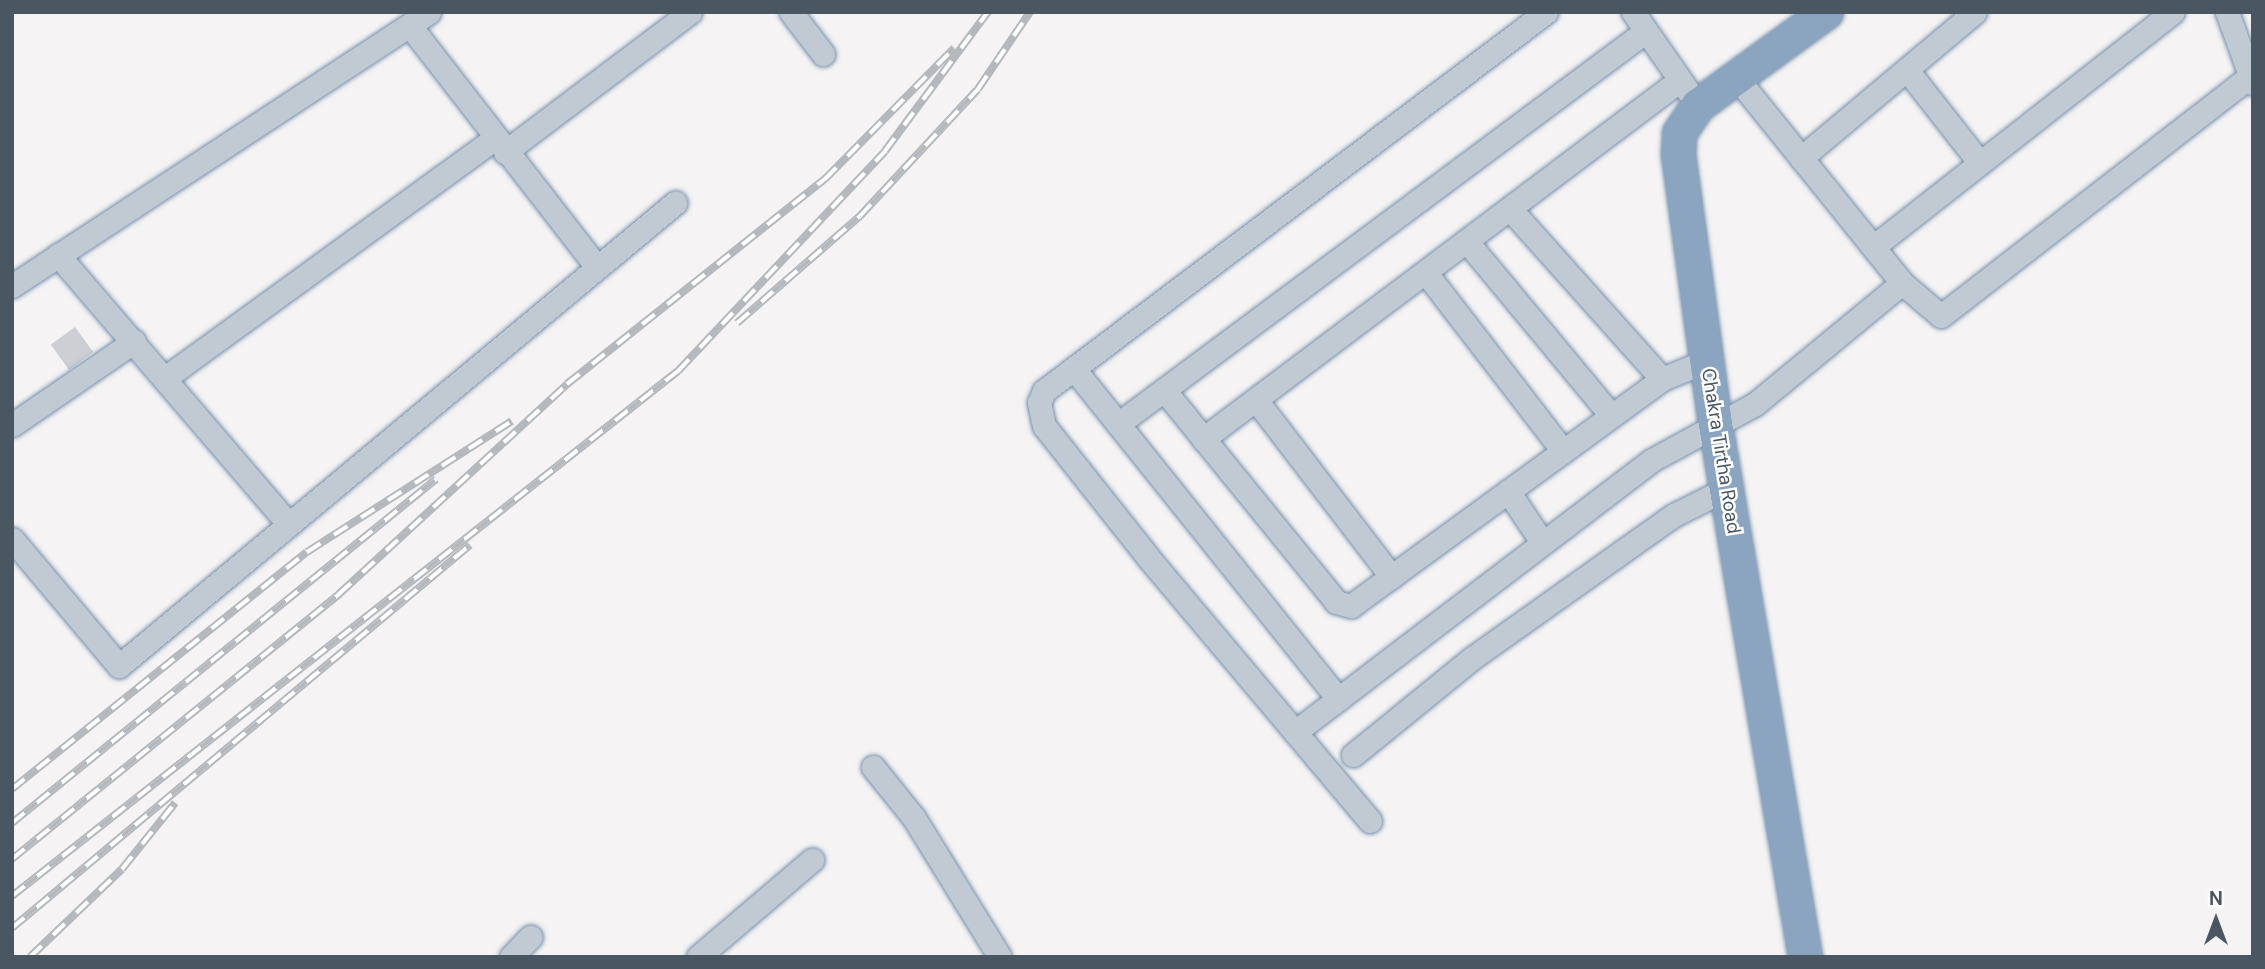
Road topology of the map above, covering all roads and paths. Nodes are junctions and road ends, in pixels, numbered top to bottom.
1 (690, 12) edge
2 (791, 12) edge
3 (1546, 12) edge
4 (1826, 12) edge
5 (1975, 12) edge
6 (2173, 12) edge
7 (2227, 12) edge
8 (423, 16) edge
9 (1639, 22) edge
10 (823, 54) dead end
11 (1907, 70) junction
12 (1737, 77) junction
13 (2251, 80) edge
14 (1689, 93) junction
15 (500, 145) junction
16 (1801, 158) junction
17 (1980, 163) junction
18 (675, 203) dead end
19 (1511, 211) junction
20 (1468, 243) junction
21 (1873, 247) junction
22 (58, 255) junction
23 (597, 267) junction
24 (1426, 273) junction
25 (1902, 283) junction
26 (12, 286) edge
27 (134, 341) junction
28 (1706, 361) junction
29 (1074, 369) junction
30 (165, 378) junction
31 (1662, 379) junction
32 (1164, 390) junction
33 (1256, 400) junction
34 (1611, 415) junction
35 (1118, 424) junction
36 (1715, 424) junction
37 (12, 425) edge
38 (1203, 439) junction
39 (1563, 451) junction
40 (1726, 489) junction
41 (1508, 491) junction
42 (286, 521) junction
43 (12, 539) edge
44 (1542, 542) junction
45 (1392, 577) junction
46 (1338, 699) junction
47 (1295, 732) junction
48 (1353, 755) dead end
49 (873, 767) dead end
50 (1370, 821) dead end
51 (813, 860) dead end
52 (530, 937) dead end
53 (511, 957) edge
54 (698, 957) edge
55 (1000, 957) edge
56 (1805, 957) edge

1 - 15 street
2 - 10 street
3 - 29 street
4 - 12 highway, Chakra Tirtha Road
5 - 11 street
6 - 17 street
7 - 13 street
8 - 15 street
8 - 22 street
9 - 14 street
9 - 32 street
11 - 16 street
11 - 17 street
12 - 14 highway, Chakra Tirtha Road
12 - 16 street
13 - 25 street
14 - 19 street
14 - 28 highway, Chakra Tirtha Road
15 - 23 street
15 - 30 street
16 - 21 street
17 - 21 street
18 - 23 street
19 - 20 street
19 - 31 street
20 - 24 street
20 - 34 street
21 - 25 street
22 - 26 street
22 - 27 street
23 - 42 street
24 - 33 street
24 - 39 street
25 - 36 street
27 - 30 street
27 - 37 street
28 - 31 street
28 - 36 highway, Chakra Tirtha Road
29 - 35 street
29 - 47 street
30 - 42 street
31 - 34 street
32 - 35 street
32 - 38 street
33 - 38 street
33 - 45 street
34 - 39 street
35 - 46 street
36 - 40 highway, Chakra Tirtha Road
36 - 44 street
38 - 45 street
39 - 41 street
40 - 48 street
40 - 56 highway, Chakra Tirtha Road
41 - 44 street
41 - 45 street
42 - 43 street
44 - 46 street
46 - 47 street
47 - 50 street
49 - 55 street
51 - 54 street
52 - 53 street

